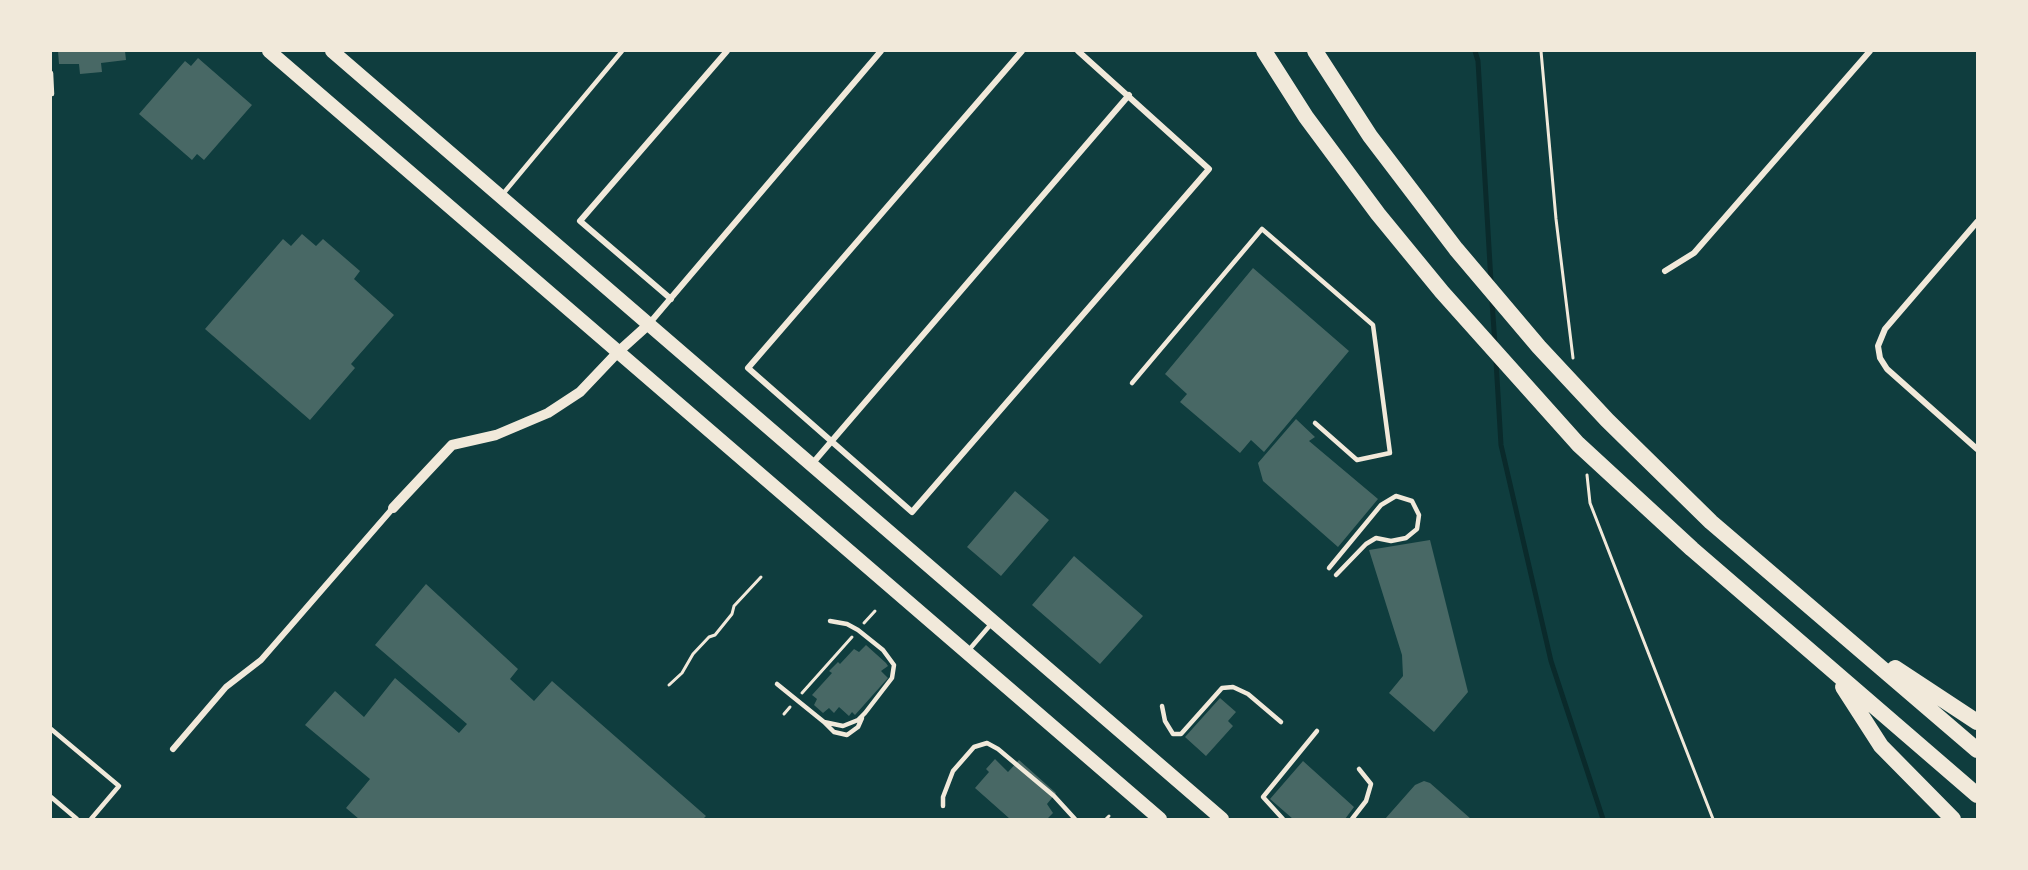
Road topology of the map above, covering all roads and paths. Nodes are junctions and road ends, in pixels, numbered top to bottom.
1 (269, 51) edge
2 (332, 51) edge
3 (622, 51) edge
4 (728, 51) edge
5 (881, 51) edge
6 (1022, 51) edge
7 (1078, 51) edge
8 (1264, 51) edge
9 (1315, 51) edge
10 (1870, 51) edge
11 (51, 73) edge
12 (52, 94) edge
13 (1129, 95) junction
14 (500, 197) junction
15 (1977, 222) edge
16 (1665, 271) dead end
17 (670, 299) junction
18 (648, 325) junction
19 (618, 352) junction
20 (1132, 383) dead end
21 (1315, 423) dead end
22 (833, 441) junction
23 (1977, 449) edge
24 (811, 464) junction
25 (393, 508) joint
26 (1329, 568) dead end
27 (1336, 575) dead end
28 (761, 577) dead end
29 (875, 611) dead end
30 (830, 621) dead end
31 (993, 621) junction
32 (1834, 626) junction
33 (858, 630) junction
34 (966, 652) junction
35 (1833, 672) junction
36 (777, 684) dead end
37 (669, 685) dead end
38 (796, 699) junction
39 (1162, 706) dead end
40 (784, 714) dead end
41 (865, 714) junction
42 (824, 722) junction
43 (1281, 722) dead end
44 (1977, 722) edge
45 (51, 729) edge
46 (1317, 731) dead end
47 (173, 749) dead end
48 (1977, 750) edge
49 (1359, 769) dead end
50 (1977, 795) edge
51 (51, 796) edge
52 (944, 806) dead end
53 (77, 819) edge
54 (91, 819) edge
55 (1075, 819) edge
56 (1160, 819) edge
57 (1222, 819) edge
58 (1283, 819) edge
59 (1352, 819) edge
60 (1953, 819) edge

1 - 19 main road
2 - 14 main road
3 - 14 lane
4 - 17 street
5 - 17 street
6 - 22 street
7 - 13 street
8 - 35 highway
9 - 32 highway
10 - 16 street
11 - 12 lane
13 - 22 street
13 - 22 street
14 - 18 main road
15 - 23 street
17 - 18 street
18 - 19 street
18 - 24 main road
19 - 25 street
19 - 34 main road
20 - 21 lane
22 - 24 street
24 - 31 main road
25 - 47 street
26 - 27 lane
28 - 37 path
29 - 33 path
30 - 33 lane
31 - 34 lane
31 - 57 main road
32 - 44 highway
32 - 48 highway
33 - 38 path
33 - 41 lane
34 - 56 main road
35 - 50 highway
35 - 60 highway
36 - 38 lane
38 - 40 path
38 - 42 lane
39 - 43 lane
41 - 42 lane
41 - 42 lane
45 - 54 lane
46 - 58 lane
49 - 59 lane
51 - 53 lane
52 - 55 lane

